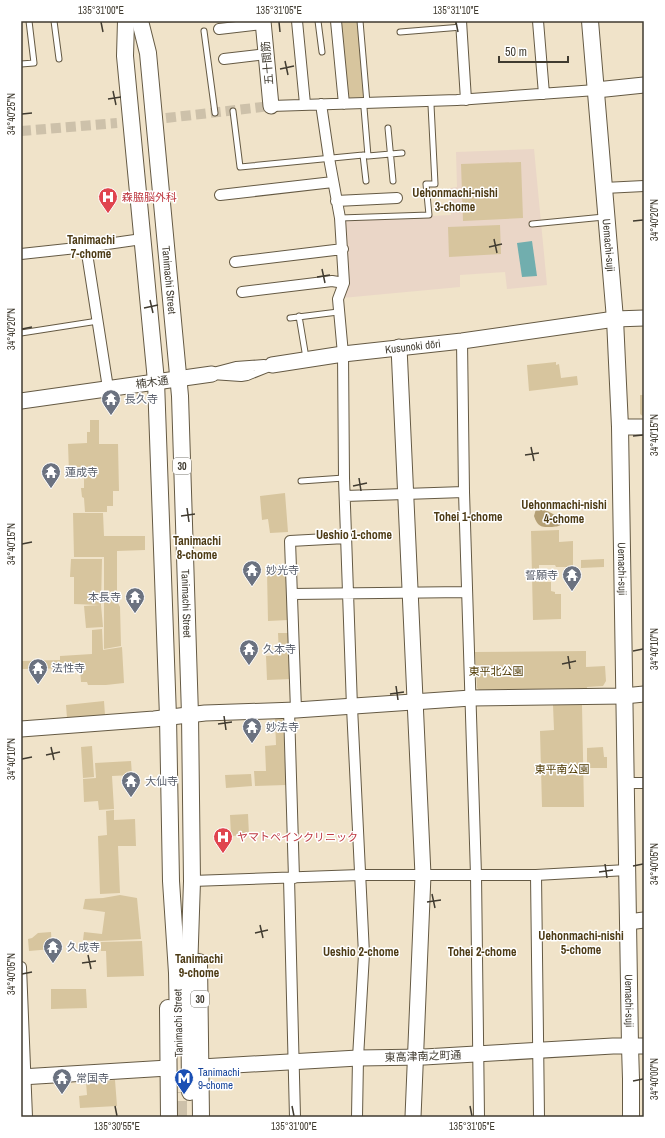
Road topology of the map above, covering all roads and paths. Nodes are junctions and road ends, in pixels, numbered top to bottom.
1 (29, 21) edge
2 (54, 21) edge
3 (116, 21) edge
4 (126, 21) edge
5 (140, 21) edge
6 (149, 21) edge
7 (297, 21) edge
8 (318, 21) edge
9 (336, 21) edge
10 (360, 21) edge
11 (538, 21) edge
12 (590, 21) edge
13 (263, 23) edge
14 (463, 23) edge
15 (219, 29) dead end
16 (204, 31) dead end
17 (400, 32) dead end
18 (322, 52) dead end
19 (148, 53) junction
20 (266, 54) junction
21 (125, 56) junction
22 (59, 59) dead end
23 (224, 59) dead end
24 (21, 64) edge
25 (644, 85) edge
26 (596, 90) junction
27 (544, 94) junction
28 (466, 100) junction
29 (305, 104) junction
30 (321, 104) junction
31 (344, 104) junction
32 (431, 105) dead end
33 (271, 106) joint
34 (365, 106) junction
35 (233, 111) dead end
36 (215, 113) dead end
37 (388, 128) dead end
38 (402, 153) dead end
39 (390, 154) junction
40 (366, 155) junction
41 (329, 158) junction
42 (366, 181) dead end
43 (393, 181) dead end
44 (333, 182) junction
45 (644, 186) edge
46 (604, 188) junction
47 (220, 195) dead end
48 (397, 198) dead end
49 (336, 201) junction
50 (607, 217) junction
51 (340, 218) junction
52 (532, 224) dead end
53 (142, 239) junction
54 (86, 247) junction
55 (343, 249) junction
56 (21, 254) edge
57 (235, 262) dead end
58 (344, 283) junction
59 (242, 292) dead end
60 (338, 312) junction
61 (299, 316) junction
62 (290, 318) dead end
63 (644, 318) edge
64 (615, 319) junction
65 (98, 321) junction
66 (21, 333) edge
67 (462, 341) junction
68 (399, 347) junction
69 (343, 354) junction
70 (306, 360) junction
71 (272, 365) joint
72 (212, 374) joint
73 (179, 378) junction
74 (156, 382) junction
75 (108, 388) junction
76 (21, 400) edge
77 (620, 427) junction
78 (644, 427) edge
79 (344, 478) junction
80 (301, 481) dead end
81 (464, 492) junction
82 (406, 494) junction
83 (345, 496) junction
84 (346, 538) junction
85 (467, 592) junction
86 (348, 593) junction
87 (410, 593) junction
88 (292, 594) junction
89 (644, 694) edge
90 (624, 696) junction
91 (471, 698) junction
92 (415, 702) junction
93 (352, 706) junction
94 (292, 710) junction
95 (190, 715) junction
96 (168, 717) junction
97 (21, 729) edge
98 (626, 783) junction
99 (644, 783) edge
100 (627, 870) junction
101 (360, 875) junction
102 (423, 875) junction
103 (476, 875) junction
104 (536, 875) junction
105 (292, 878) junction
106 (171, 881) junction
107 (192, 881) junction
108 (636, 921) edge
109 (21, 967) edge
110 (637, 1046) edge
111 (538, 1051) junction
112 (478, 1054) junction
113 (415, 1057) junction
114 (358, 1058) junction
115 (293, 1062) junction
116 (202, 1067) junction
117 (168, 1068) junction
118 (23, 1077) edge
119 (27, 1117) edge
120 (169, 1117) edge
121 (202, 1117) edge
122 (295, 1117) edge
123 (357, 1117) edge
124 (413, 1117) edge
125 (479, 1117) edge
126 (539, 1117) edge
127 (631, 1117) edge

1 - 24 lane
2 - 22 lane
3 - 21 main road, 30
4 - 21 main road, Tanimachi Street / 30
5 - 19 main road, Tanimachi Street / 30
6 - 19 main road, 30
7 - 29 street
8 - 18 lane
9 - 31 street
10 - 34 lane
11 - 27 street
12 - 26 main road, Uemachi-suji
13 - 15 street
13 - 20 street, 五十間筋
14 - 17 lane
14 - 28 street
16 - 36 lane
19 - 73 main road, Tanimachi Street / 30
20 - 23 street
20 - 33 street, 五十間筋
21 - 53 main road, Tanimachi Street / 30
25 - 26 street
26 - 27 street
26 - 46 main road, Uemachi-suji
27 - 28 street
28 - 34 street
29 - 30 street
29 - 33 street
30 - 31 street
30 - 41 street
31 - 34 street
32 - 51 lane
34 - 40 lane
35 - 41 lane
37 - 39 lane
38 - 39 lane
39 - 40 lane
39 - 43 lane
40 - 41 lane
40 - 42 lane
41 - 44 street
44 - 47 street
44 - 49 street
45 - 46 street
46 - 50 main road, Uemachi-suji
48 - 49 street
49 - 51 street
50 - 52 lane
50 - 64 main road, Uemachi-suji
51 - 55 street
53 - 54 street
53 - 74 main road, Tanimachi Street / 30
54 - 56 street
54 - 65 street
55 - 57 street
55 - 58 street
58 - 59 street
58 - 60 street
60 - 61 lane
60 - 69 street
61 - 62 lane
61 - 70 lane
63 - 64 street, Kusunoki dōri
64 - 67 street, Kusunoki dōri
64 - 77 main road, Uemachi-suji
65 - 66 lane
65 - 75 street
67 - 68 street, Kusunoki dōri
67 - 81 street
68 - 69 street, Kusunoki dōri
68 - 82 street
69 - 70 street, Kusunoki dōri
69 - 79 street
70 - 71 street, Kusunoki dōri
71 - 72 street, Kusunoki dōri
72 - 73 street, 楠木通
73 - 74 street, 楠木通
73 - 95 main road, Tanimachi Street / 30
74 - 75 street, 楠木通
74 - 96 main road, Tanimachi Street / 30
75 - 76 street, 楠木通
77 - 78 street
77 - 90 main road, Uemachi-suji
79 - 80 lane
79 - 83 street
81 - 82 street
81 - 85 street
82 - 83 street
82 - 87 street
83 - 84 street
84 - 86 street
84 - 88 street
85 - 87 street
85 - 91 street
86 - 87 street
86 - 88 street
86 - 93 street
87 - 92 street
88 - 94 street
89 - 90 street
90 - 91 street
90 - 98 main road, Uemachi-suji
91 - 92 street
91 - 103 street
92 - 93 street
92 - 102 street
93 - 94 street
93 - 101 street
94 - 95 street
94 - 105 street
95 - 96 street
95 - 107 main road, Tanimachi Street / 30
96 - 97 street
96 - 106 main road, Tanimachi Street / 30
98 - 99 street
98 - 100 main road, Uemachi-suji
100 - 104 street
100 - 108 main road, Uemachi-suji
101 - 102 street
101 - 105 street
101 - 114 street
102 - 103 street
102 - 113 street
103 - 104 street
103 - 112 street
104 - 111 street
105 - 107 street
105 - 115 street
106 - 107 main road, Tanimachi Street / 30
106 - 117 main road, 30
107 - 116 main road, 30
108 - 110 main road, Uemachi-suji
109 - 118 street
110 - 111 street, 東高津南之町通
110 - 127 main road, Uemachi-suji
111 - 112 street, 東高津南之町通
111 - 126 street
112 - 113 street, 東高津南之町通
112 - 125 street
113 - 114 street, 東高津南之町通
113 - 124 street
114 - 115 street, 東高津南之町通
114 - 123 street
115 - 116 street, 東高津南之町通
115 - 122 street
116 - 121 main road, 30
117 - 118 street
117 - 120 main road, 30
118 - 119 street

